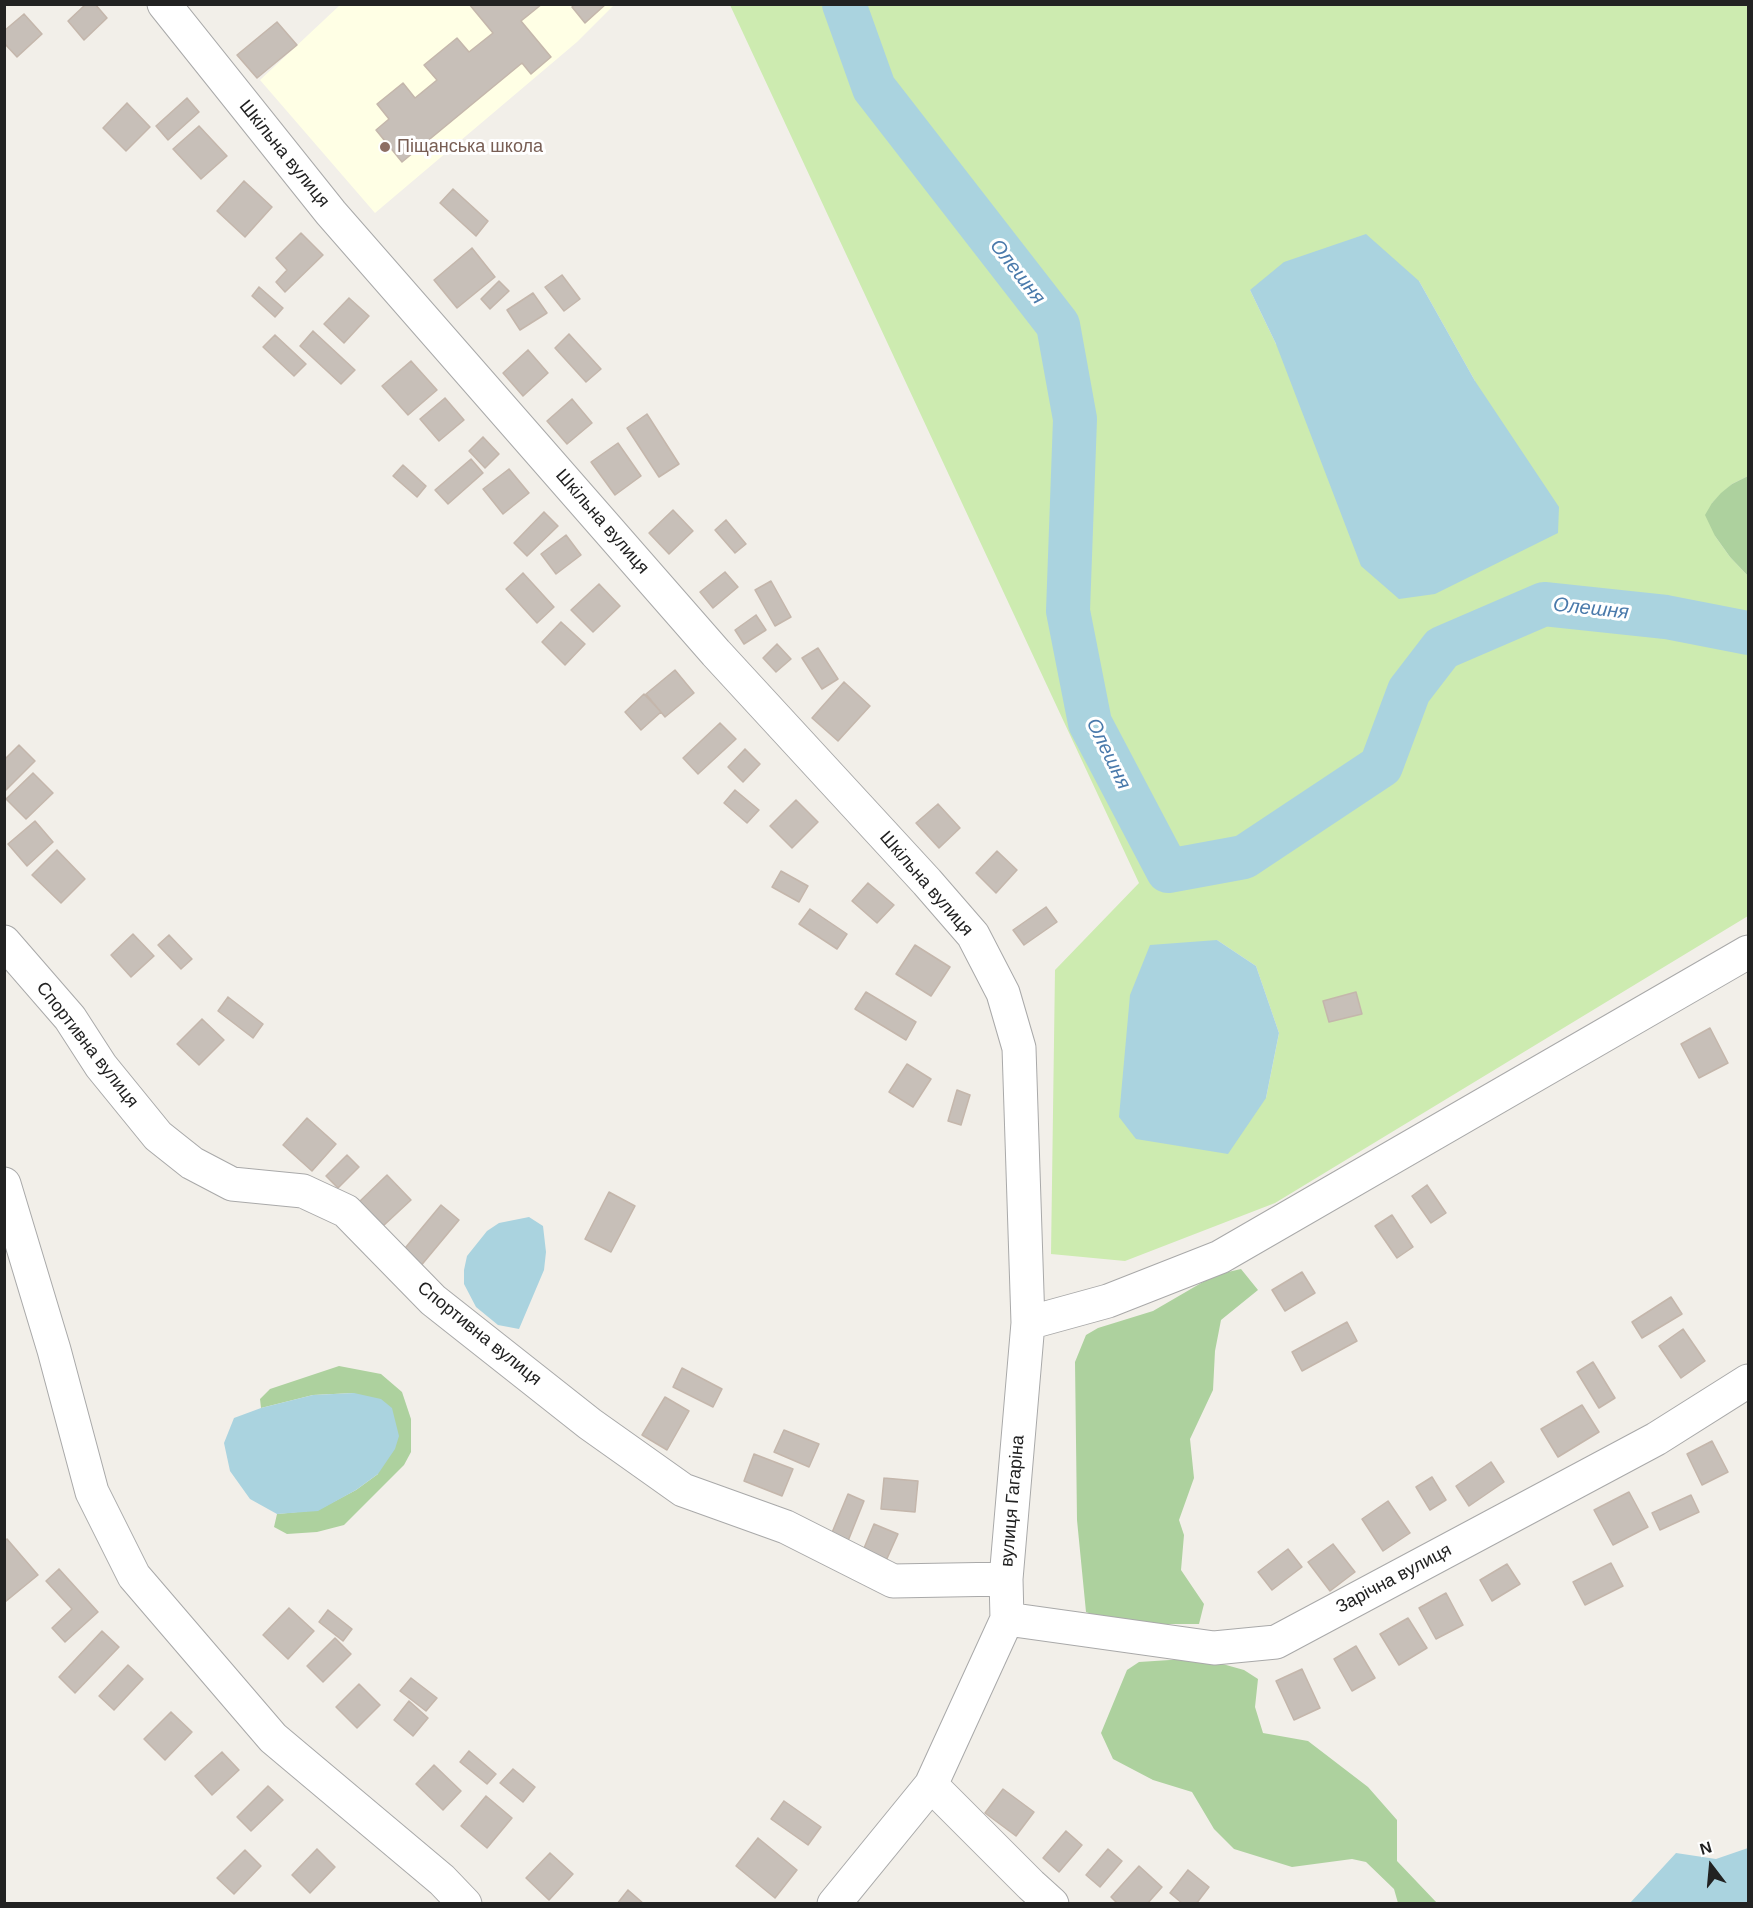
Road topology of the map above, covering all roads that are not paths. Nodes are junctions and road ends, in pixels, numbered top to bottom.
1 (164, 4) edge
2 (4, 942) edge
3 (1749, 952) edge
4 (1019, 1048) joint
5 (4, 1184) edge
6 (1028, 1323) junction
7 (1749, 1381) edge
8 (1006, 1579) junction
9 (1007, 1619) junction
10 (931, 1785) junction
11 (465, 1904) edge
12 (834, 1904) edge
13 (1052, 1904) edge

1 - 4 street, Шкільна вулиця
2 - 8 street, Спортивна вулиця
3 - 6 street
4 - 6 street, вулиця Гагаріна
5 - 11 street
6 - 8 street, вулиця Гагаріна
7 - 9 street, Зарічна вулиця
8 - 9 street, вулиця Гагаріна
9 - 10 street, вулиця Гагаріна
10 - 12 street, вулиця Гагаріна
10 - 13 street

